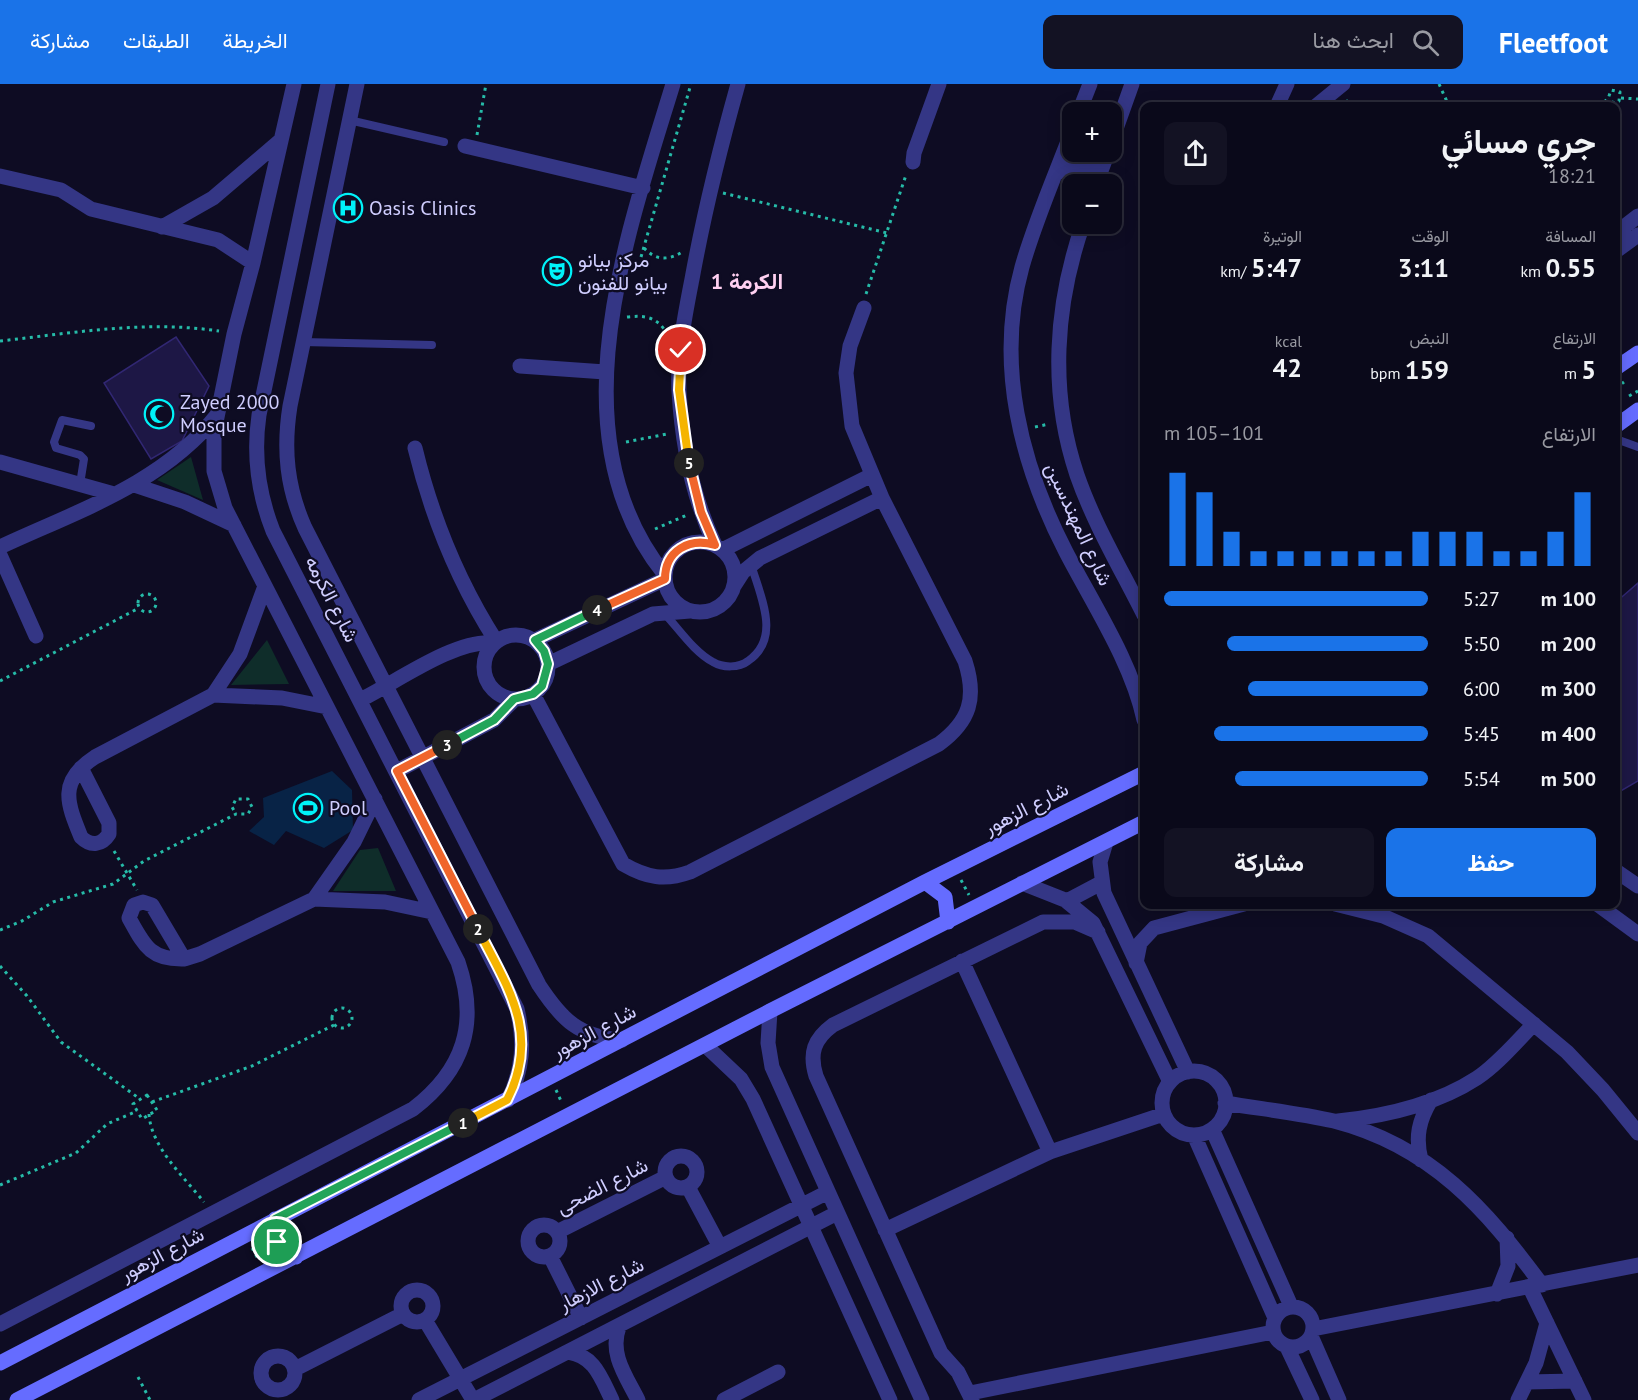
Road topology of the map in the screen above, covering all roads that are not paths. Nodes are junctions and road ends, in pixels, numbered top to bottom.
1 (294, 84) edge
2 (328, 84) edge
3 (357, 84) edge
4 (672, 84) edge
5 (738, 84) edge
6 (939, 84) edge
7 (1090, 84) edge
8 (1132, 84) edge
9 (1287, 84) edge
10 (1343, 85) edge
11 (1083, 102) edge
12 (1279, 102) edge
13 (1321, 102) edge
14 (1122, 109) edge
15 (322, 113) junction
16 (349, 120) junction
17 (281, 140) junction
18 (444, 142) dead end
19 (470, 148) road end
20 (913, 157) road end
21 (1062, 158) edge
22 (1056, 174) junction
23 (1092, 174) edge
24 (0, 176) edge
25 (643, 188) junction
26 (162, 227) junction
27 (1636, 228) edge
28 (1620, 231) edge
29 (1080, 234) edge
30 (1620, 246) edge
31 (253, 263) junction
32 (862, 310) road end
33 (275, 339) junction
34 (303, 342) junction
35 (432, 345) dead end
36 (1638, 353) edge
37 (520, 366) dead end
38 (1620, 366) edge
39 (605, 372) junction
40 (1638, 410) edge
41 (219, 413) junction
42 (1620, 423) edge
43 (91, 426) dead end
44 (1620, 440) edge
45 (1638, 447) edge
46 (415, 448) dead end
47 (0, 462) edge
48 (872, 475) junction
49 (80, 484) junction
50 (134, 485) junction
51 (114, 494) junction
52 (882, 498) junction
53 (234, 525) junction
54 (0, 547) edge
55 (718, 548) junction
56 (0, 555) edge
57 (751, 564) junction
58 (665, 577) junction
59 (266, 586) junction
60 (731, 591) junction
61 (1140, 607) edge
62 (693, 611) junction
63 (663, 612) junction
64 (36, 636) dead end
65 (535, 640) junction
66 (495, 642) junction
67 (548, 664) junction
68 (387, 687) junction
69 (213, 694) junction
70 (533, 694) junction
71 (514, 699) junction
72 (360, 700) junction
73 (1140, 706) edge
74 (327, 707) junction
75 (423, 758) junction
76 (81, 768) junction
77 (397, 771) junction
78 (1140, 771) edge
79 (375, 799) junction
80 (1140, 824) edge
81 (1106, 842) junction
82 (1620, 874) edge
83 (925, 882) junction
84 (1022, 883) junction
85 (1101, 883) junction
86 (1638, 886) edge
87 (314, 899) junction
88 (1067, 901) junction
89 (1225, 909) edge
90 (1355, 909) edge
91 (1604, 909) edge
92 (432, 912) junction
93 (948, 922) junction
94 (1098, 932) junction
95 (1638, 934) edge
96 (1134, 958) junction
97 (184, 959) junction
98 (962, 961) junction
99 (1113, 963) junction
100 (770, 1011) junction
101 (1534, 1024) junction
102 (622, 1040) junction
103 (705, 1045) junction
104 (1188, 1072) junction
105 (1170, 1082) junction
106 (507, 1100) junction
107 (1431, 1100) junction
108 (1226, 1103) junction
109 (1164, 1114) junction
110 (1335, 1122) junction
111 (1212, 1129) junction
112 (1638, 1133) edge
113 (1194, 1135) junction
114 (1050, 1152) junction
115 (1421, 1160) junction
116 (666, 1177) junction
117 (688, 1187) junction
118 (828, 1192) junction
119 (802, 1205) junction
120 (837, 1213) junction
121 (275, 1219) junction
122 (811, 1227) junction
123 (885, 1230) junction
124 (557, 1232) junction
125 (1507, 1238) junction
126 (720, 1247) junction
127 (550, 1256) junction
128 (296, 1257) junction
129 (1638, 1265) edge
130 (649, 1283) junction
131 (1536, 1286) junction
132 (1497, 1294) junction
133 (661, 1304) junction
134 (1291, 1306) junction
135 (403, 1314) junction
136 (581, 1318) junction
137 (425, 1320) junction
138 (1547, 1323) junction
139 (0, 1324) edge
140 (1274, 1325) junction
141 (619, 1327) junction
142 (1312, 1332) junction
143 (1287, 1347) junction
144 (568, 1352) junction
145 (0, 1363) edge
146 (295, 1369) junction
147 (778, 1372) dead end
148 (460, 1379) junction
149 (1575, 1381) junction
150 (1527, 1382) junction
151 (288, 1394) edge
152 (971, 1397) edge
153 (17, 1400) edge
154 (419, 1400) edge
155 (474, 1400) edge
156 (612, 1400) edge
157 (638, 1400) edge
158 (724, 1400) edge
159 (890, 1400) edge
160 (922, 1400) edge
161 (1312, 1400) edge
162 (1339, 1400) edge
163 (1518, 1400) edge
164 (1584, 1400) edge

1 - 17 street
2 - 15 street, شارع الكرمه
3 - 16 street, شارع الكرمه
4 - 25 street
5 - 55 street
6 - 20 street
7 - 11 street
8 - 14 street
9 - 12 street
10 - 13 street
15 - 16 street
15 - 33 street, شارع الكرمه
16 - 18 lane
16 - 34 street, شارع الكرمه
17 - 26 street
17 - 31 street
19 - 25 street
21 - 22 street, شارع المهندسين
22 - 23 street
22 - 73 street, شارع المهندسين
24 - 26 street
25 - 39 street
26 - 31 street
27 - 28 street
27 - 30 street
29 - 61 street, شارع المهندسين
31 - 41 street
32 - 48 street
33 - 34 street
33 - 72 street, شارع الكرمه
34 - 35 lane
34 - 68 street, شارع الكرمه
36 - 38 main road
37 - 39 street
39 - 58 street
40 - 42 main road
41 - 50 street
41 - 53 street
43 - 49 lane
44 - 45 lane
46 - 66 street
47 - 49 street
48 - 52 street
48 - 55 street
49 - 51 street
50 - 51 street
50 - 53 street
51 - 54 street
52 - 57 street
52 - 70 street
53 - 59 street
55 - 58 street
55 - 60 street
56 - 64 street
57 - 60 street
57 - 63 lane
58 - 62 street
58 - 65 street
59 - 69 street
59 - 74 street
60 - 62 street
62 - 63 street
63 - 67 street
65 - 66 street
65 - 67 street
66 - 68 street
66 - 71 street
67 - 70 street
68 - 72 street
68 - 75 street, شارع الكرمه
69 - 74 street
69 - 76 street
70 - 71 street
71 - 75 street
72 - 77 street, شارع الكرمه
74 - 79 street
75 - 77 street
75 - 102 street, شارع الكرمه
76 - 76 street
77 - 106 street, شارع الكرمه
78 - 83 main road, شارع الزهور
79 - 87 street
79 - 92 street
80 - 81 main road
81 - 84 main road
81 - 85 street
82 - 86 street
83 - 93 main road
83 - 102 main road, شارع الزهور
84 - 88 street
84 - 93 main road
85 - 88 street
85 - 96 street
87 - 92 street
87 - 97 street
88 - 94 street
89 - 96 street
90 - 101 street
91 - 95 street
92 - 139 street
93 - 100 main road
94 - 98 street
94 - 99 street
96 - 99 street
96 - 104 street
97 - 97 street
98 - 114 street
98 - 123 street
99 - 105 street
100 - 103 main road
100 - 118 street
101 - 107 street
101 - 112 street
102 - 106 main road, شارع الزهور
103 - 119 street
103 - 128 main road
104 - 105 street
104 - 108 street
105 - 109 street
106 - 121 main road, شارع الزهور
107 - 110 street
107 - 115 street
108 - 110 street
108 - 111 street
109 - 113 street
109 - 114 street
110 - 115 street
111 - 113 street
111 - 134 street
113 - 140 street
114 - 123 street
115 - 125 street
116 - 117 street
116 - 117 street
116 - 124 street, شارع الضحى
117 - 126 street
118 - 119 street, شارع الازهار
118 - 120 street
119 - 122 street
119 - 126 street, شارع الازهار
120 - 122 street
120 - 160 street
121 - 128 main road
121 - 145 main road, شارع الزهور
122 - 133 street
122 - 159 street
123 - 152 street
124 - 127 street
124 - 127 street
125 - 131 street
125 - 132 street
126 - 130 street, شارع الازهار
127 - 136 street
128 - 153 main road
129 - 131 street
130 - 133 street
130 - 136 street, شارع الازهار
131 - 132 street
131 - 138 street
132 - 142 street
133 - 141 street
134 - 140 street
134 - 142 street
135 - 137 street
135 - 137 street
135 - 146 street
136 - 148 street, شارع الازهار
137 - 148 street
138 - 149 street
138 - 150 street
140 - 143 street
140 - 152 street
141 - 144 street
141 - 157 street
142 - 143 street
142 - 162 street
143 - 161 street
144 - 155 street
144 - 156 street
146 - 151 street
146 - 151 street
147 - 158 street
148 - 154 street, شارع الازهار
148 - 155 street
149 - 150 street
149 - 164 street
150 - 163 street

